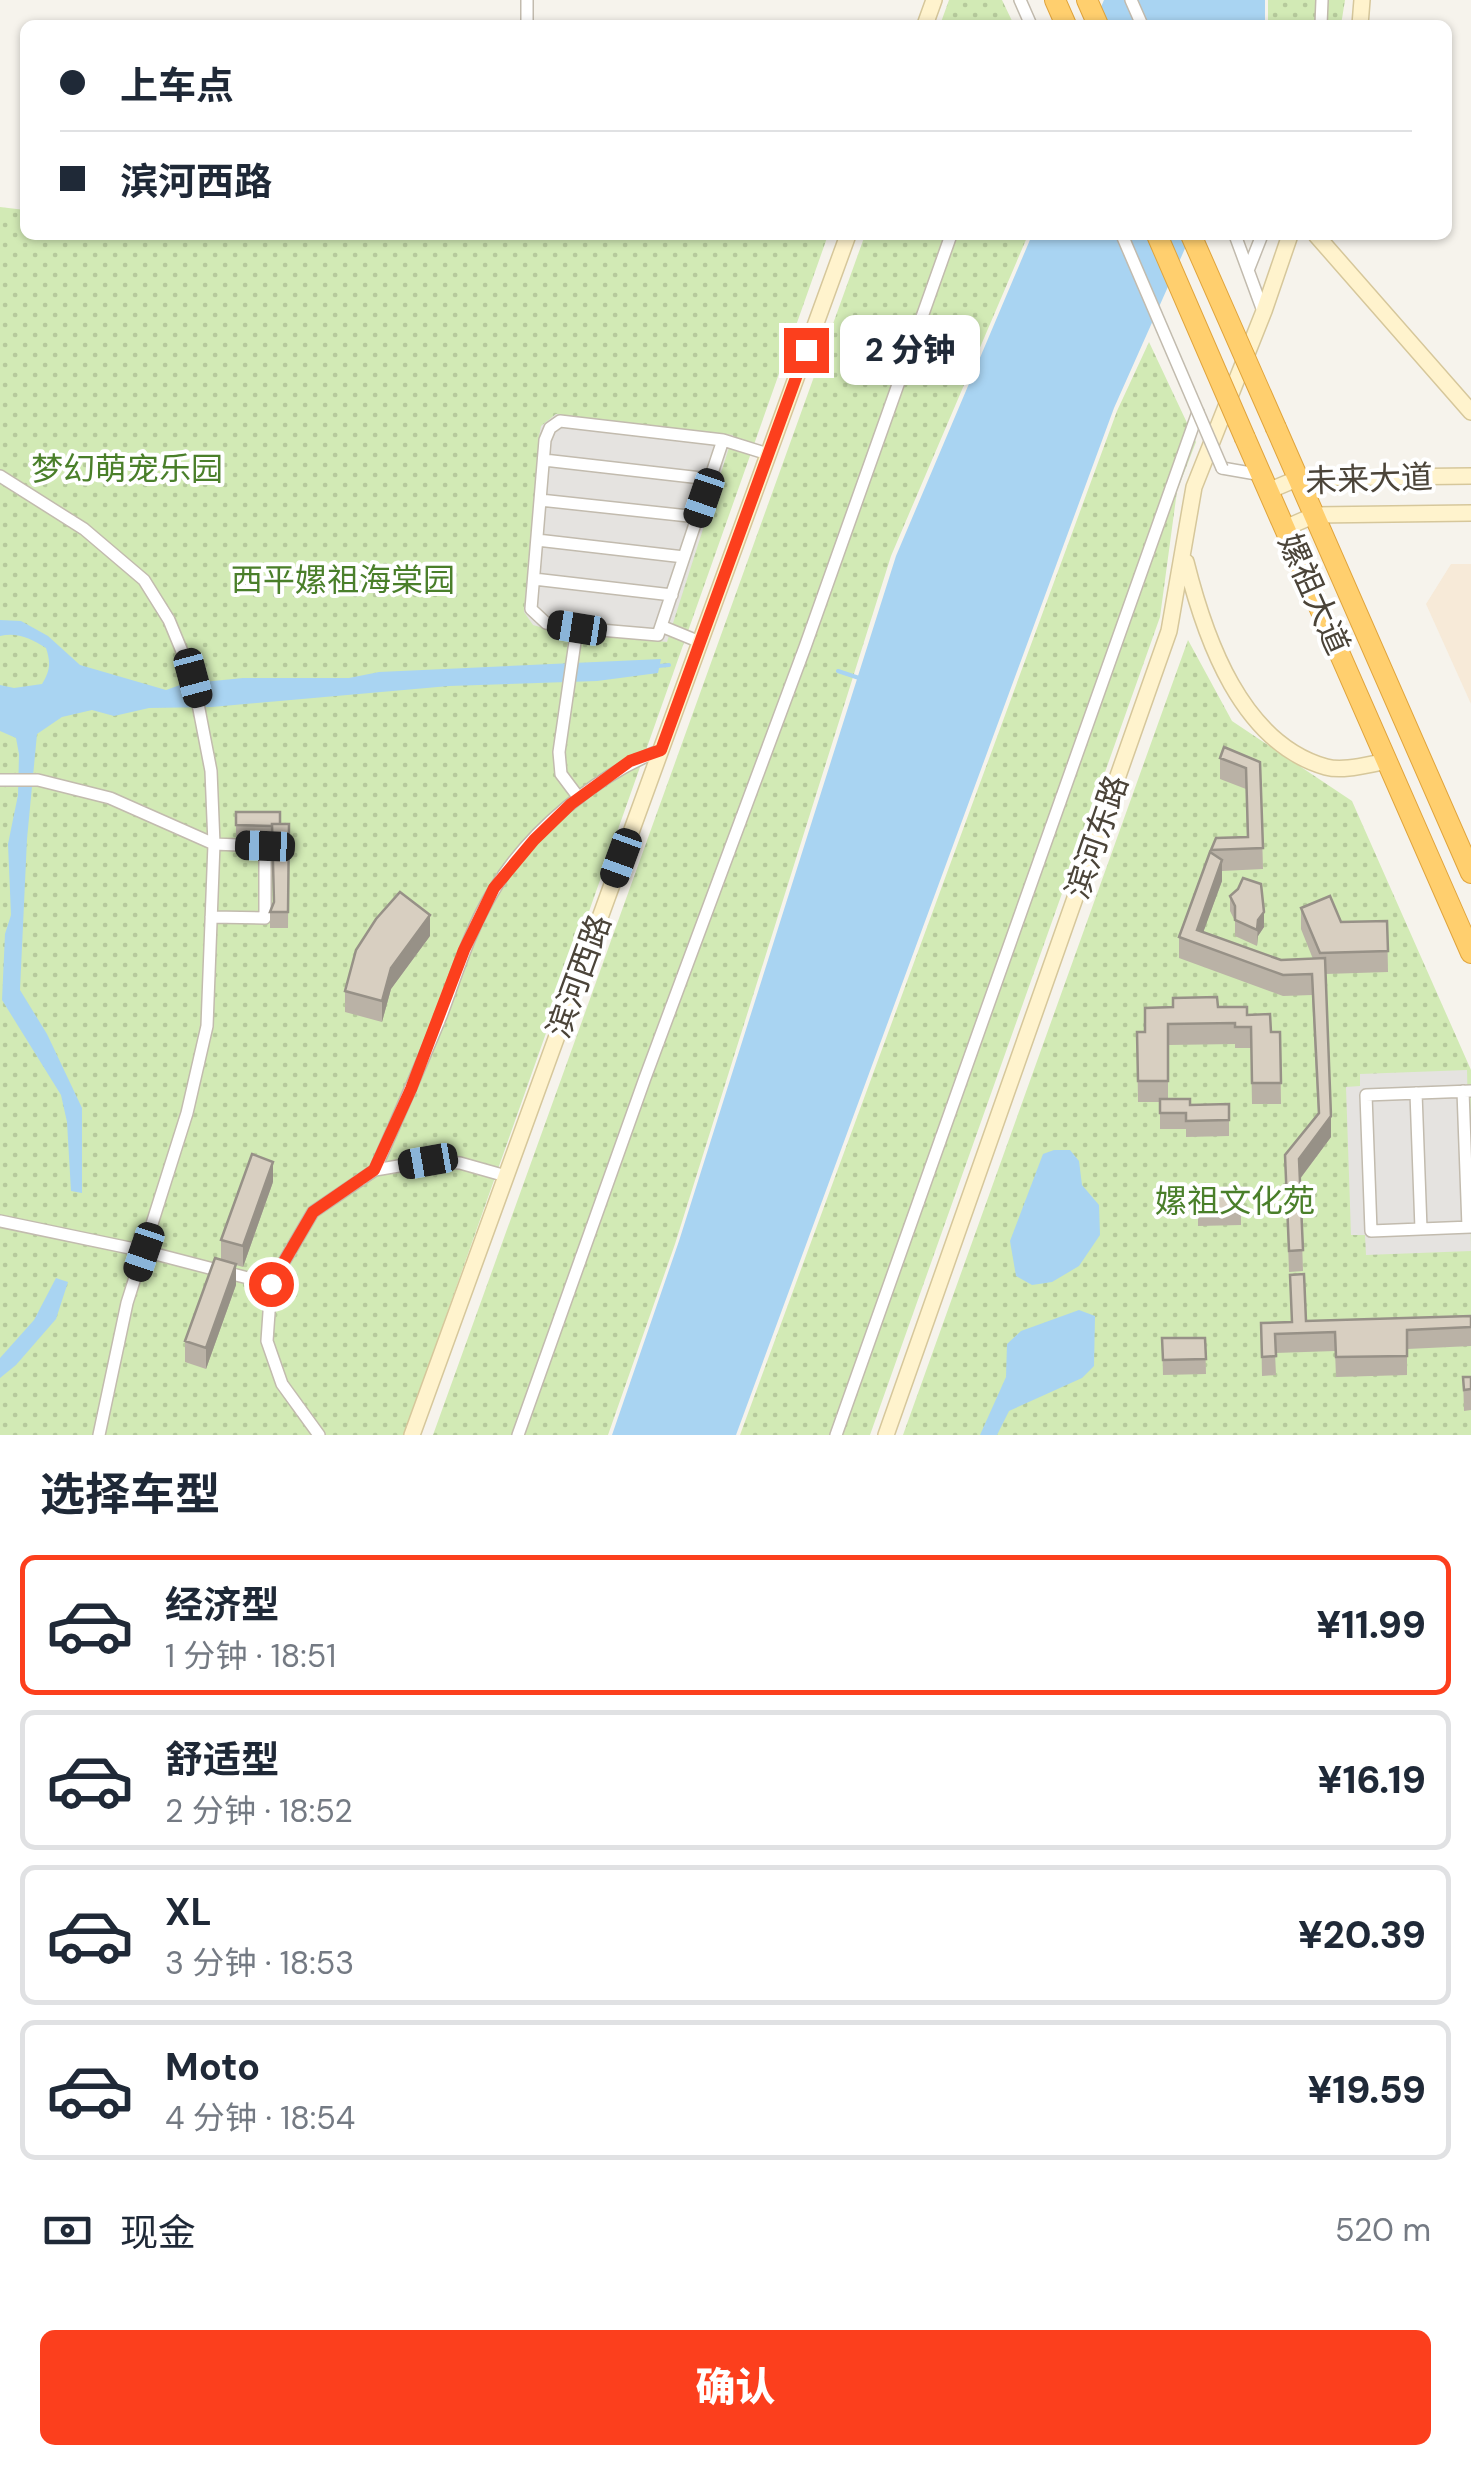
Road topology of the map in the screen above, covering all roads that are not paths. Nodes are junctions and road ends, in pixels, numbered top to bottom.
1 (846, 240) edge
2 (949, 240) edge
3 (1124, 240) edge
4 (1159, 240) edge
5 (1193, 240) edge
6 (1238, 240) edge
7 (1260, 240) edge
8 (1288, 240) edge
9 (1320, 240) edge
10 (1249, 269) junction
11 (1264, 311) junction
12 (1198, 412) junction
13 (1471, 412) edge
14 (723, 440) junction
15 (768, 454) junction
16 (544, 460) junction
17 (0, 476) edge
18 (1471, 476) edge
19 (710, 478) junction
20 (1299, 478) junction
21 (1265, 483) junction
22 (540, 500) junction
23 (1471, 514) edge
24 (1315, 516) junction
25 (698, 517) junction
26 (1285, 528) junction
27 (537, 540) junction
28 (1184, 554) junction
29 (684, 558) junction
30 (534, 580) junction
31 (672, 595) junction
32 (661, 626) junction
33 (577, 628) junction
34 (700, 642) junction
35 (661, 750) junction
36 (1388, 760) junction
37 (6, 780) edge
38 (579, 798) junction
39 (214, 844) junction
40 (1471, 873) edge
41 (211, 917) junction
42 (1471, 952) edge
43 (1467, 1091) edge
44 (1416, 1093) junction
45 (374, 1170) junction
46 (506, 1176) junction
47 (0, 1221) edge
48 (1470, 1227) edge
49 (1422, 1229) junction
50 (144, 1252) junction
51 (271, 1284) junction
52 (99, 1435) edge
53 (319, 1435) edge
54 (412, 1435) edge
55 (518, 1435) edge
56 (836, 1435) edge
57 (886, 1435) edge

1 - 15 street, 滨河西路
2 - 55 street
3 - 12 street, bridge
4 - 21 highway, 嫘祖大道, bridge
5 - 20 highway, 嫘祖大道, bridge
6 - 10 street
7 - 10 street
8 - 11 street, 滨河东路
9 - 13 street
10 - 11 street
11 - 28 street, 滨河东路
12 - 21 street, bridge
12 - 56 street
14 - 15 street
14 - 16 street
14 - 19 street
15 - 34 street, 滨河西路
16 - 19 street
16 - 22 street
17 - 39 street
18 - 20 street, 未来大道
19 - 25 street
20 - 21 street, 未来大道
20 - 24 highway, 嫘祖大道
21 - 26 highway, 嫘祖大道
22 - 25 street
22 - 27 street
23 - 24 street, 未来大道
24 - 26 street, 未来大道
24 - 40 highway, 嫘祖大道
25 - 29 street
26 - 36 highway, 嫘祖大道
27 - 29 street
27 - 30 street
28 - 36 street
28 - 57 street, 滨河东路
29 - 31 street
30 - 31 street
30 - 33 street
31 - 32 street
32 - 33 street
32 - 34 street
33 - 38 street
34 - 35 street, 滨河西路
35 - 38 street
35 - 46 street, 滨河西路
36 - 42 highway, 嫘祖大道
37 - 39 street
38 - 45 street
39 - 41 street
39 - 41 street
41 - 50 street
43 - 44 street
43 - 48 street
44 - 49 street
44 - 49 street
45 - 46 street
45 - 51 street
46 - 54 street, 滨河西路
47 - 50 street
48 - 49 street
50 - 51 street
50 - 52 street
51 - 53 street

